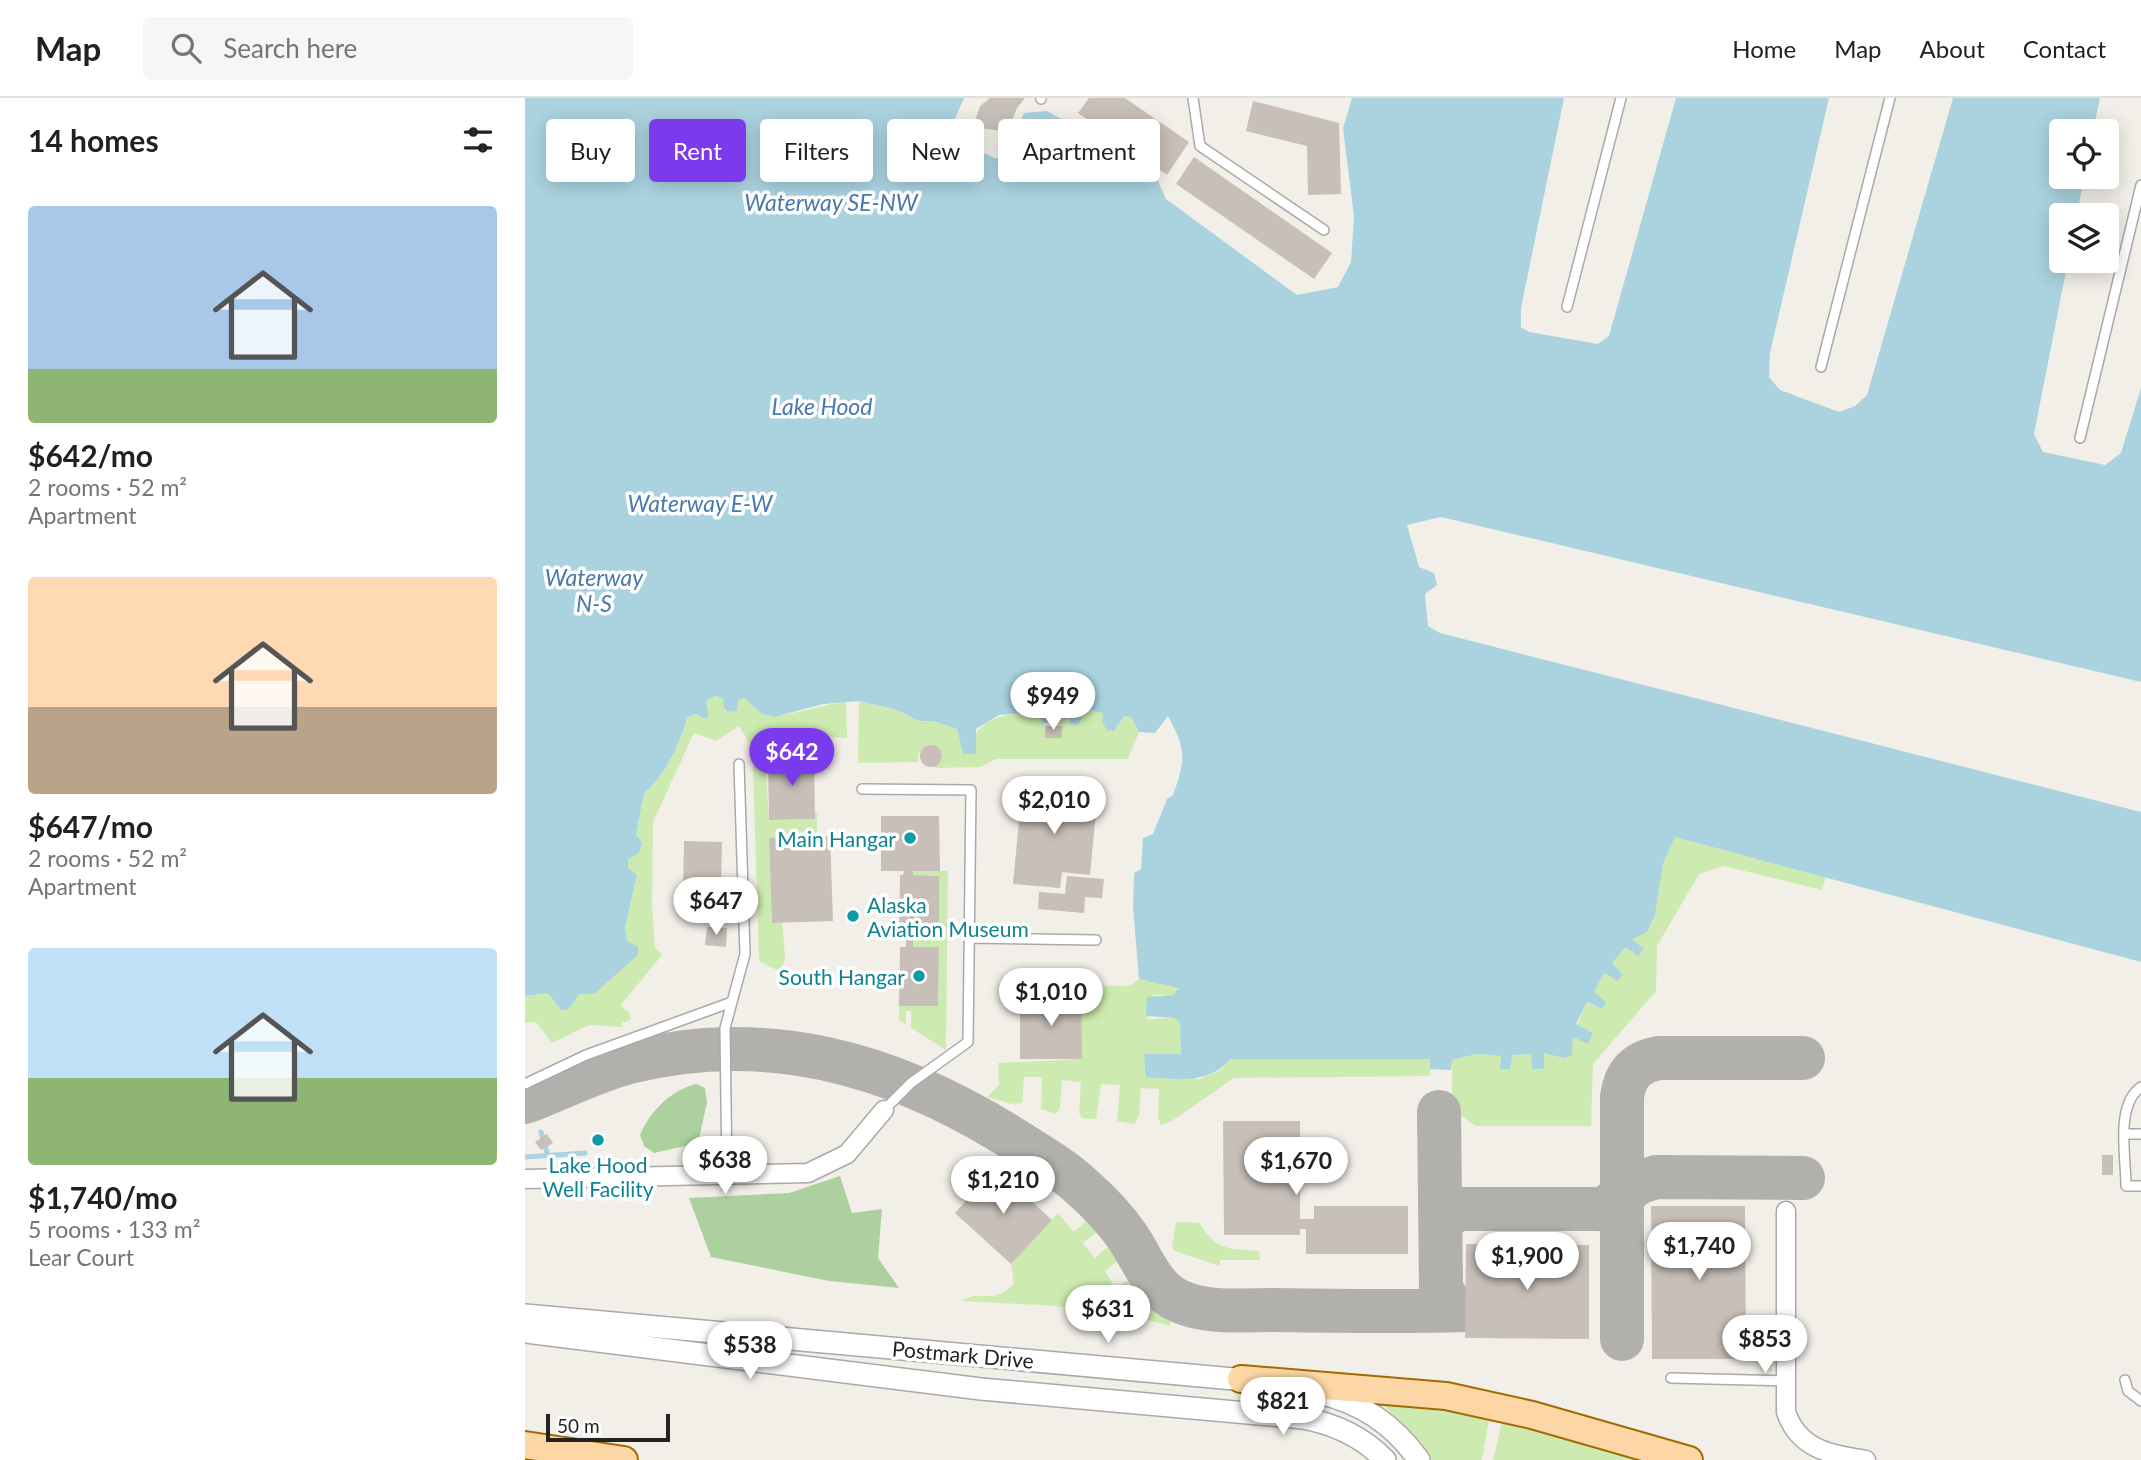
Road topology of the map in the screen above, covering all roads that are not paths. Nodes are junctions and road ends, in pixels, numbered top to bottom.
1 (1193, 98) edge
2 (1621, 98) edge
3 (1890, 98) edge
4 (2141, 185) edge
5 (1324, 230) dead end
6 (1567, 306) dead end
7 (1821, 367) dead end
8 (2080, 438) dead end
9 (739, 764) dead end
10 (862, 789) dead end
11 (969, 938) junction
12 (1096, 940) dead end
13 (732, 1002) junction
14 (525, 1084) edge
15 (2141, 1087) edge
16 (884, 1110) joint
17 (2126, 1134) junction
18 (2141, 1134) edge
19 (727, 1176) junction
20 (525, 1179) edge
21 (2141, 1186) edge
22 (1786, 1210) dead end
23 (525, 1315) edge
24 (525, 1332) edge
25 (1671, 1378) dead end
26 (1241, 1379) junction
27 (2125, 1380) dead end
28 (1785, 1381) junction
29 (2141, 1401) edge
30 (525, 1445) edge
31 (564, 1451) junction
32 (596, 1460) edge
33 (624, 1460) edge
34 (1385, 1460) edge
35 (1419, 1460) edge
36 (1689, 1460) edge
37 (1866, 1460) edge

1 - 5 lane
2 - 6 lane
3 - 7 lane
4 - 8 lane
9 - 13 lane
10 - 11 lane
11 - 12 lane
11 - 16 lane
13 - 14 lane
13 - 19 lane
15 - 17 lane
16 - 19 street
17 - 18 lane
17 - 21 lane
19 - 20 street
22 - 28 street
23 - 26 street, Postmark Drive
24 - 34 street, Postmark Drive
25 - 28 lane
26 - 35 street, Postmark Drive
26 - 36 main road
27 - 29 lane
28 - 37 street
30 - 31 main road
31 - 32 main road
31 - 33 main road

